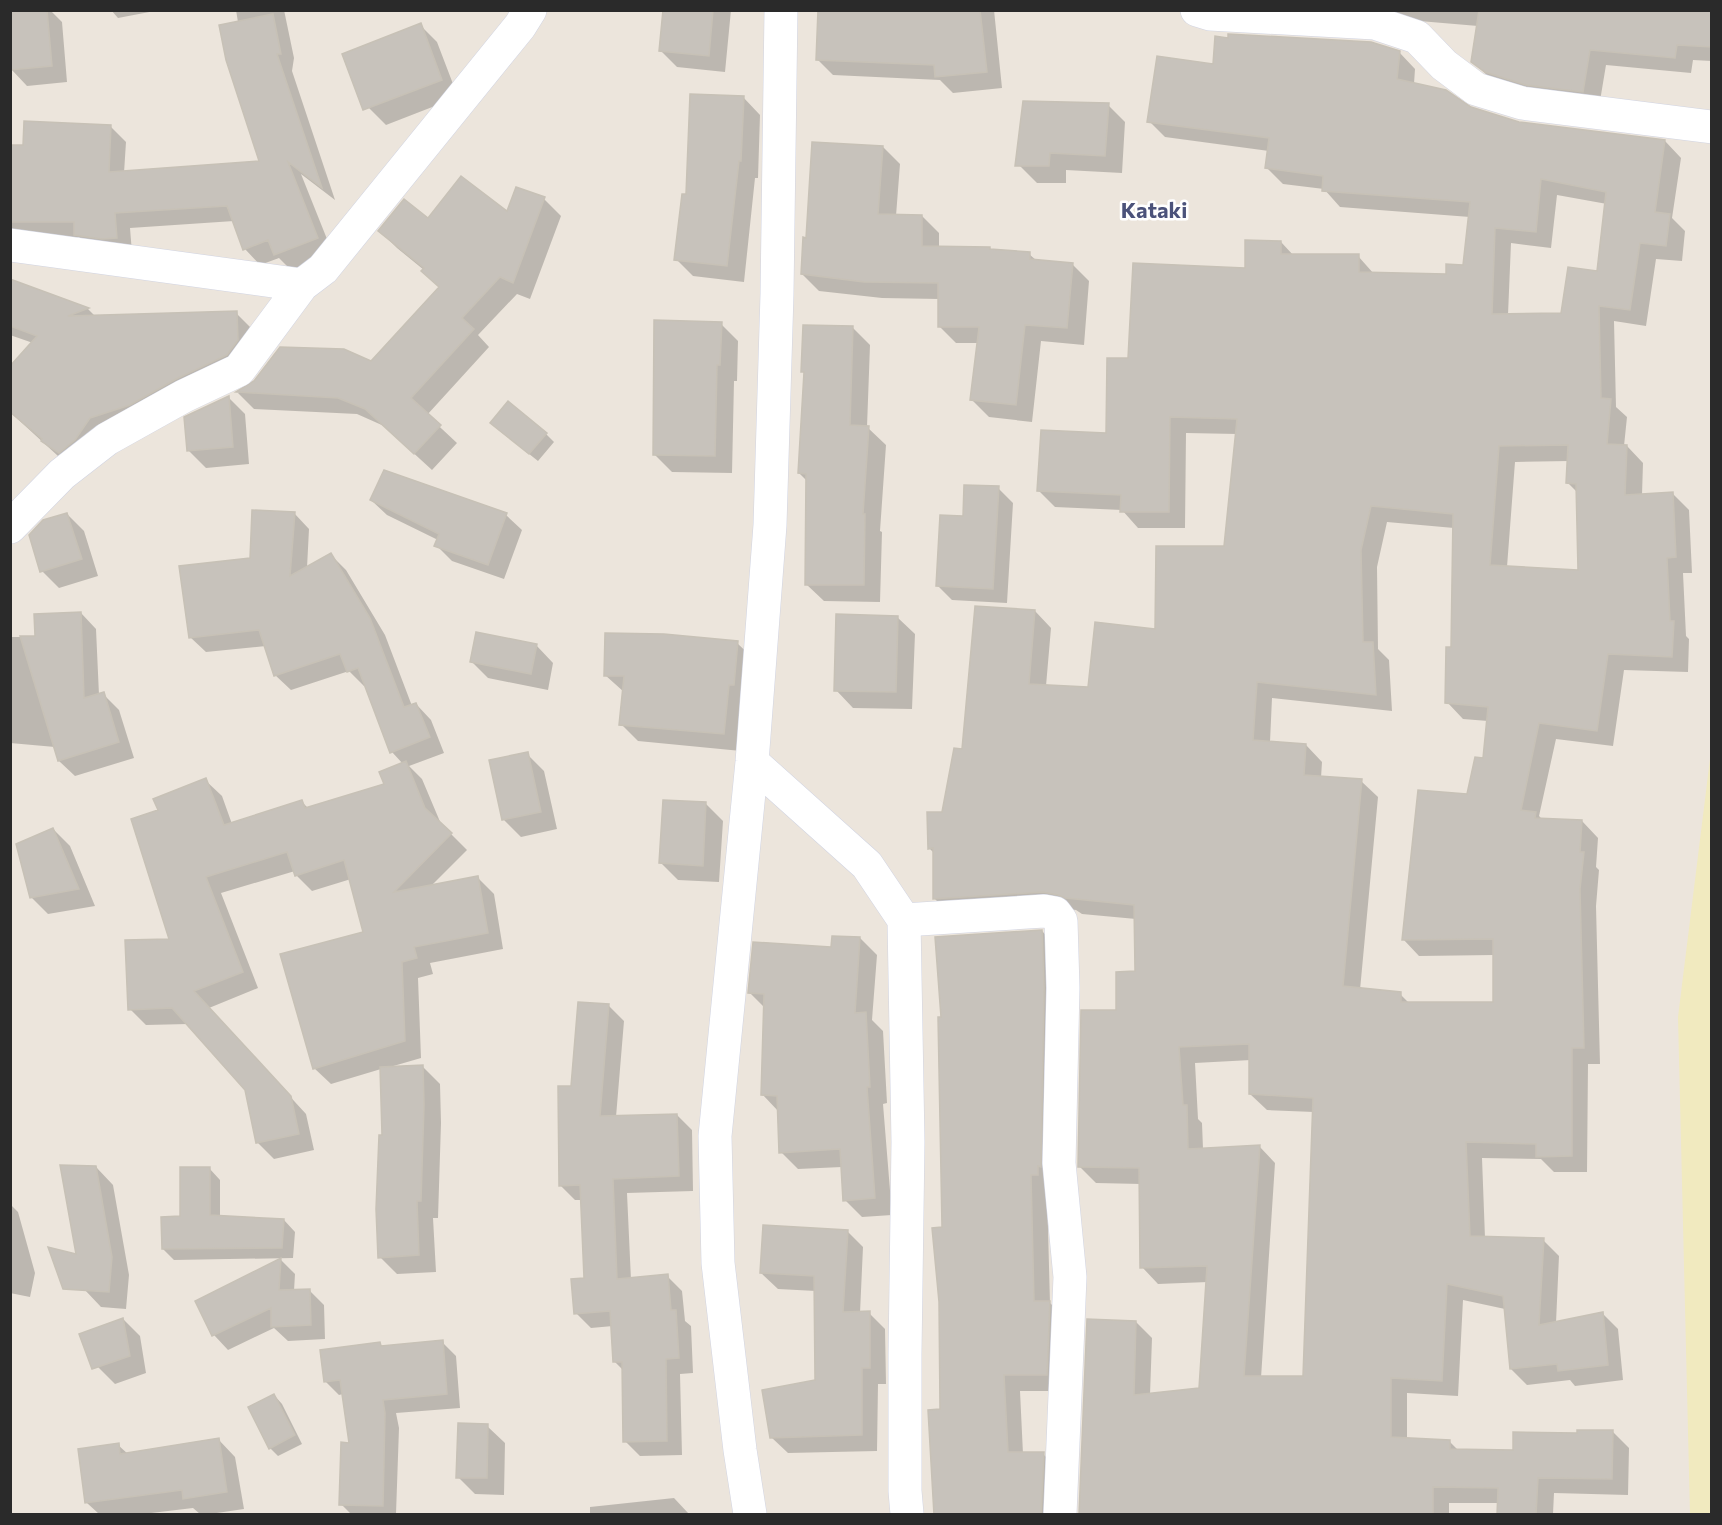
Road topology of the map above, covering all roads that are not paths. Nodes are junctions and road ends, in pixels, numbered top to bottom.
1 (530, 10) edge
2 (781, 10) edge
3 (1197, 10) edge
4 (1712, 128) edge
5 (10, 245) edge
6 (302, 285) junction
7 (10, 526) edge
8 (752, 762) junction
9 (904, 921) junction
10 (750, 1515) edge
11 (907, 1515) edge
12 (1060, 1515) edge

1 - 6 street
2 - 8 street
3 - 4 street
5 - 6 street
6 - 7 street
8 - 9 street
8 - 10 street
9 - 11 street
9 - 12 street

